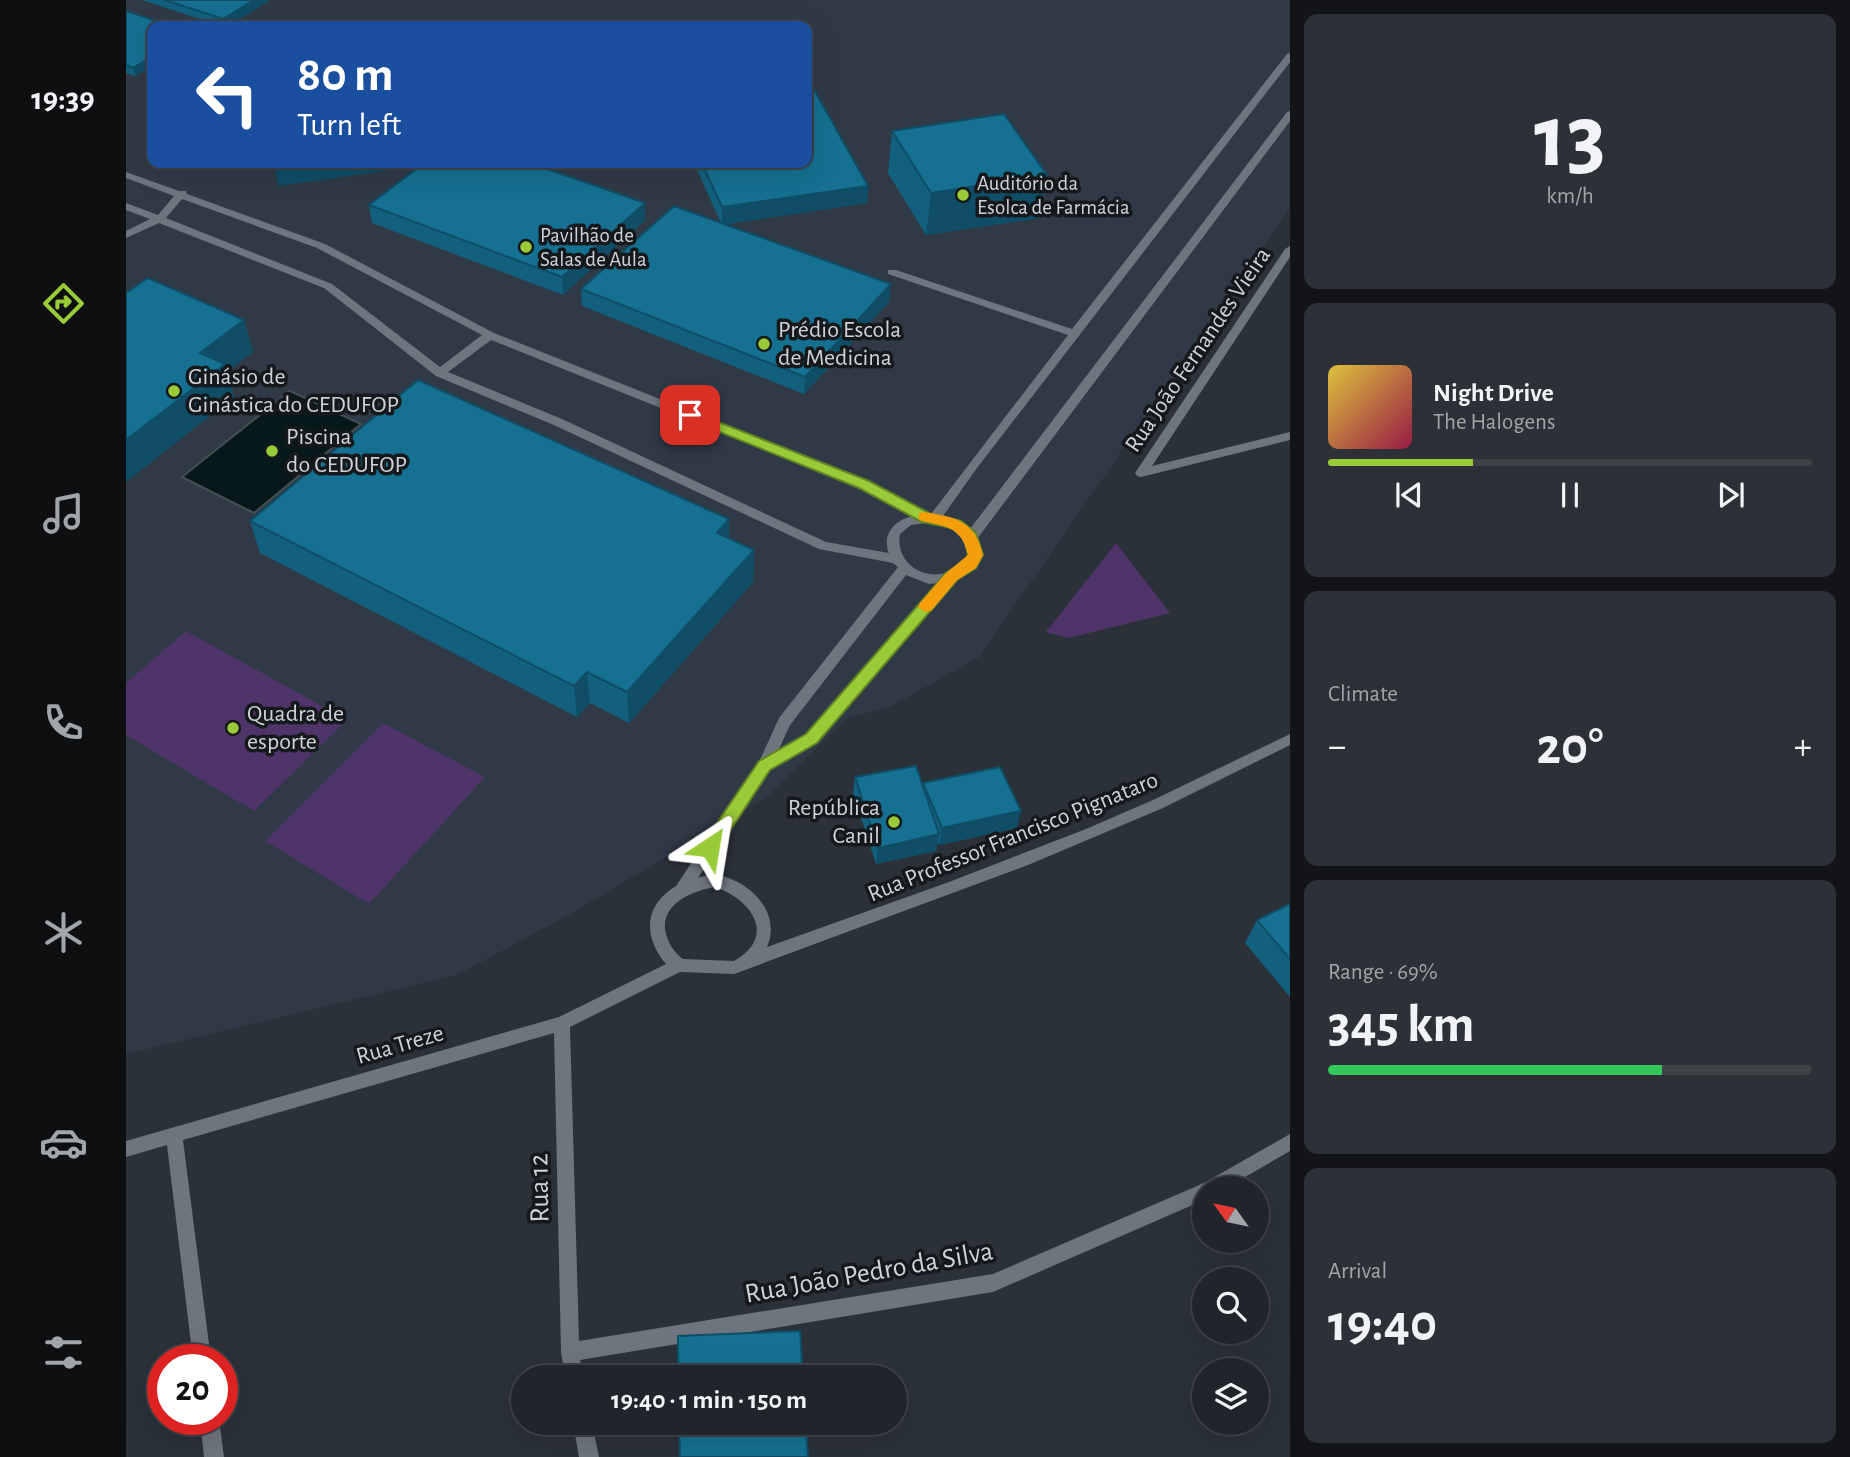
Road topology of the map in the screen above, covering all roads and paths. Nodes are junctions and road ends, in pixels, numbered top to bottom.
1 (1290, 56) edge
2 (1290, 114) edge
3 (126, 175) edge
4 (182, 194) junction
5 (126, 206) edge
6 (161, 218) junction
7 (126, 235) edge
8 (1290, 250) edge
9 (892, 272) dead end
10 (1075, 334) junction
11 (490, 335) junction
12 (440, 373) junction
13 (1290, 436) edge
14 (931, 518) junction
15 (971, 537) junction
16 (899, 564) junction
17 (952, 576) junction
18 (1290, 739) edge
19 (765, 765) junction
20 (683, 888) junction
21 (747, 961) junction
22 (679, 965) junction
23 (562, 1023) junction
24 (174, 1135) junction
25 (1290, 1142) edge
26 (126, 1150) edge
27 (1231, 1176) edge
28 (1192, 1196) edge
29 (200, 1344) edge
30 (570, 1352) junction
31 (572, 1365) edge
32 (211, 1435) edge
33 (585, 1435) edge
34 (214, 1457) edge
35 (589, 1457) edge

1 - 10 street
2 - 15 street
3 - 4 street
4 - 6 street
4 - 11 street
5 - 6 street
6 - 7 street
6 - 12 street
8 - 13 street, Rua João Fernandes Vieira
9 - 10 street
10 - 14 street
11 - 12 street
11 - 14 street
12 - 16 street
14 - 15 street
14 - 16 street
15 - 17 street
16 - 17 street
16 - 19 street
17 - 19 street
18 - 21 street, Rua Professor Francisco Pignataro
19 - 20 street
20 - 21 street
20 - 22 street
21 - 22 street
22 - 23 street, Rua Treze
23 - 24 street, Rua Treze
23 - 30 street, Rua 12
24 - 26 street, Rua Treze
24 - 29 street
25 - 27 street
28 - 30 street, Rua João Pedro da Silva
30 - 31 street, Rua 12
32 - 34 street
33 - 35 street

